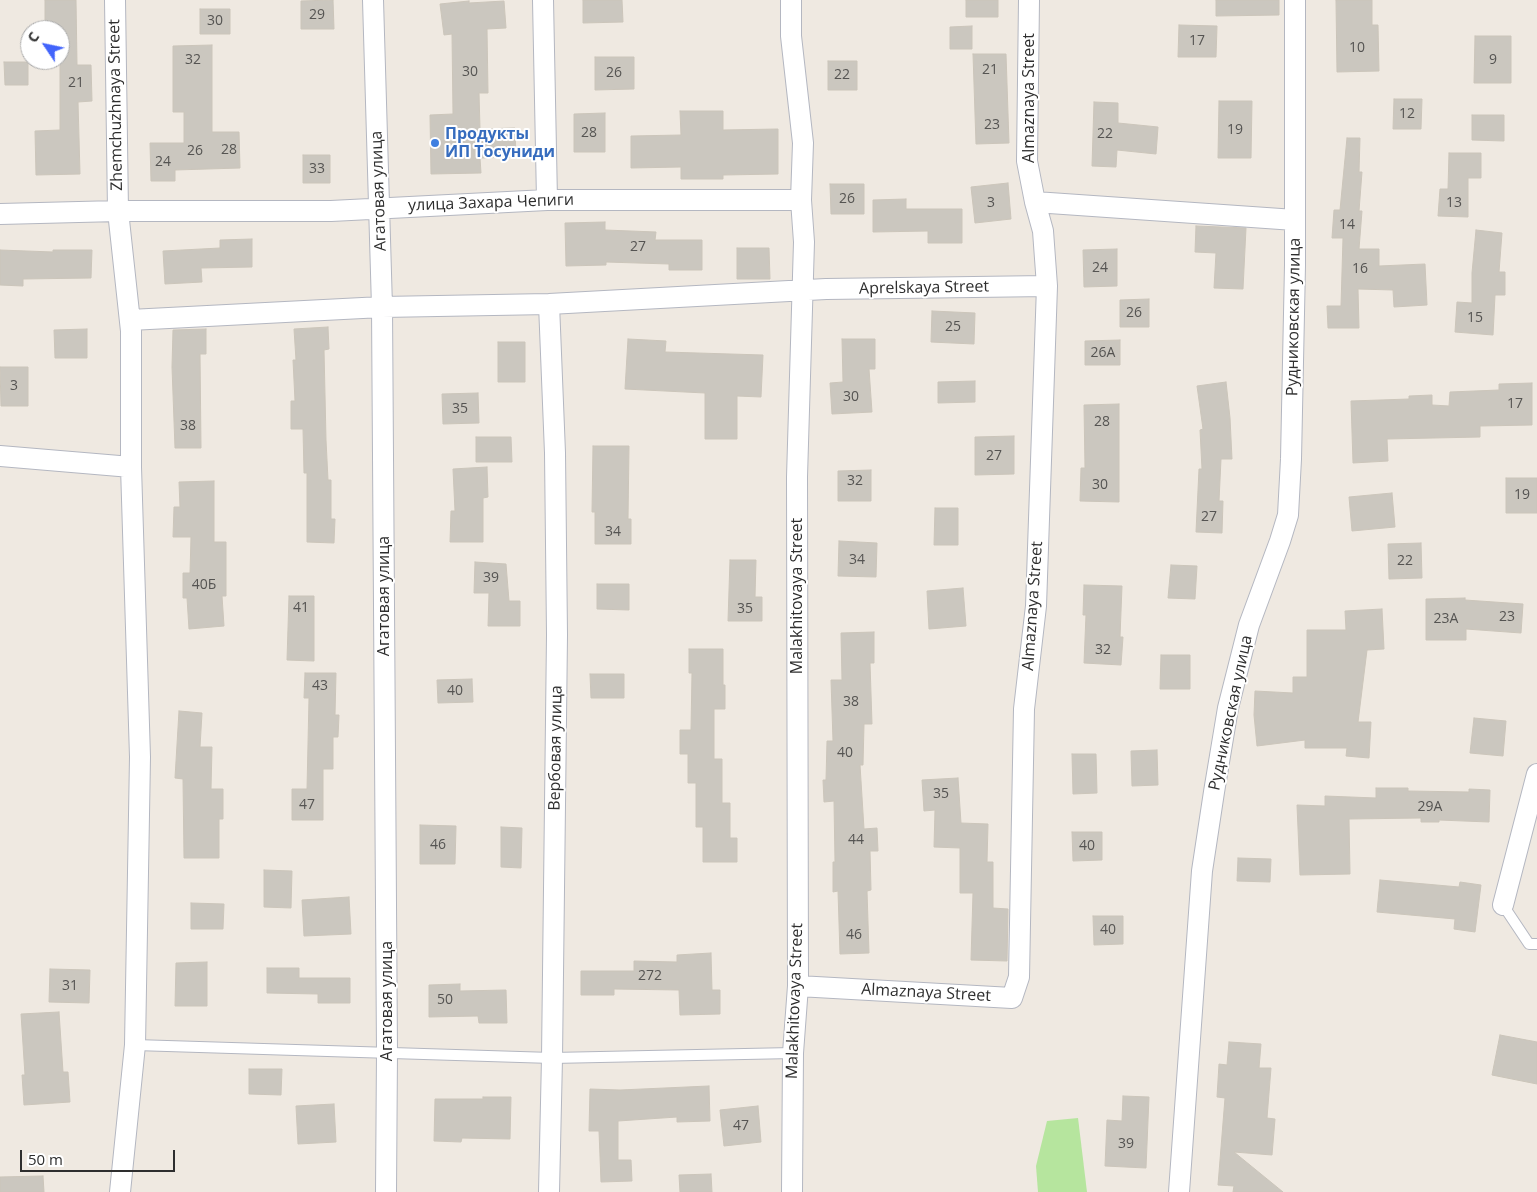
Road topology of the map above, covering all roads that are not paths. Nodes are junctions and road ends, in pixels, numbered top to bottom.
1 (115, 0) edge
2 (373, 0) edge
3 (542, 0) edge
4 (791, 0) edge
5 (1028, 0) edge
6 (1295, 0) edge
7 (547, 200) junction
8 (801, 200) junction
9 (1035, 202) junction
10 (380, 207) junction
11 (118, 211) junction
12 (0, 214) edge
13 (1295, 220) junction
14 (1047, 286) junction
15 (802, 290) junction
16 (550, 304) junction
17 (382, 307) junction
18 (130, 320) junction
19 (0, 456) edge
20 (131, 467) junction
21 (1537, 774) edge
22 (1503, 905) joint
23 (1537, 944) edge
24 (798, 986) junction
25 (135, 1045) junction
26 (387, 1052) junction
27 (792, 1053) junction
28 (552, 1058) junction
29 (120, 1192) edge
30 (386, 1192) edge
31 (549, 1192) edge
32 (792, 1192) edge
33 (1179, 1192) edge

1 - 11 street, Zhemchuzhnaya Street
2 - 10 street, Агатовая улица
3 - 7 street
4 - 8 street, Malakhitovaya Street
5 - 9 street, Almaznaya Street
6 - 13 street, Рудниковская улица
7 - 8 street, улица Захара Чепиги
7 - 10 street, улица Захара Чепиги
8 - 15 street, Malakhitovaya Street
9 - 13 street
9 - 14 street, Almaznaya Street
10 - 11 street, улица Захара Чепиги
10 - 17 street, Агатовая улица
11 - 12 street, улица Захара Чепиги
11 - 18 street, Zhemchuzhnaya Street
13 - 33 street, Рудниковская улица
14 - 15 street, Aprelskaya Street
14 - 24 street, Almaznaya Street
15 - 16 street, Aprelskaya Street
15 - 24 street, Malakhitovaya Street
16 - 17 street, Aprelskaya Street
16 - 28 street, Вербовая улица
17 - 18 street, Aprelskaya Street
17 - 26 street, Агатовая улица
18 - 20 street, Zhemchuzhnaya Street
19 - 20 street
20 - 25 street, Zhemchuzhnaya Street
21 - 22 street
22 - 23 lane
24 - 27 street, Malakhitovaya Street
25 - 26 lane
25 - 29 street, Zhemchuzhnaya Street
26 - 28 lane
26 - 30 street, Агатовая улица
27 - 28 lane
27 - 32 street, Malakhitovaya Street
28 - 31 street, Вербовая улица

